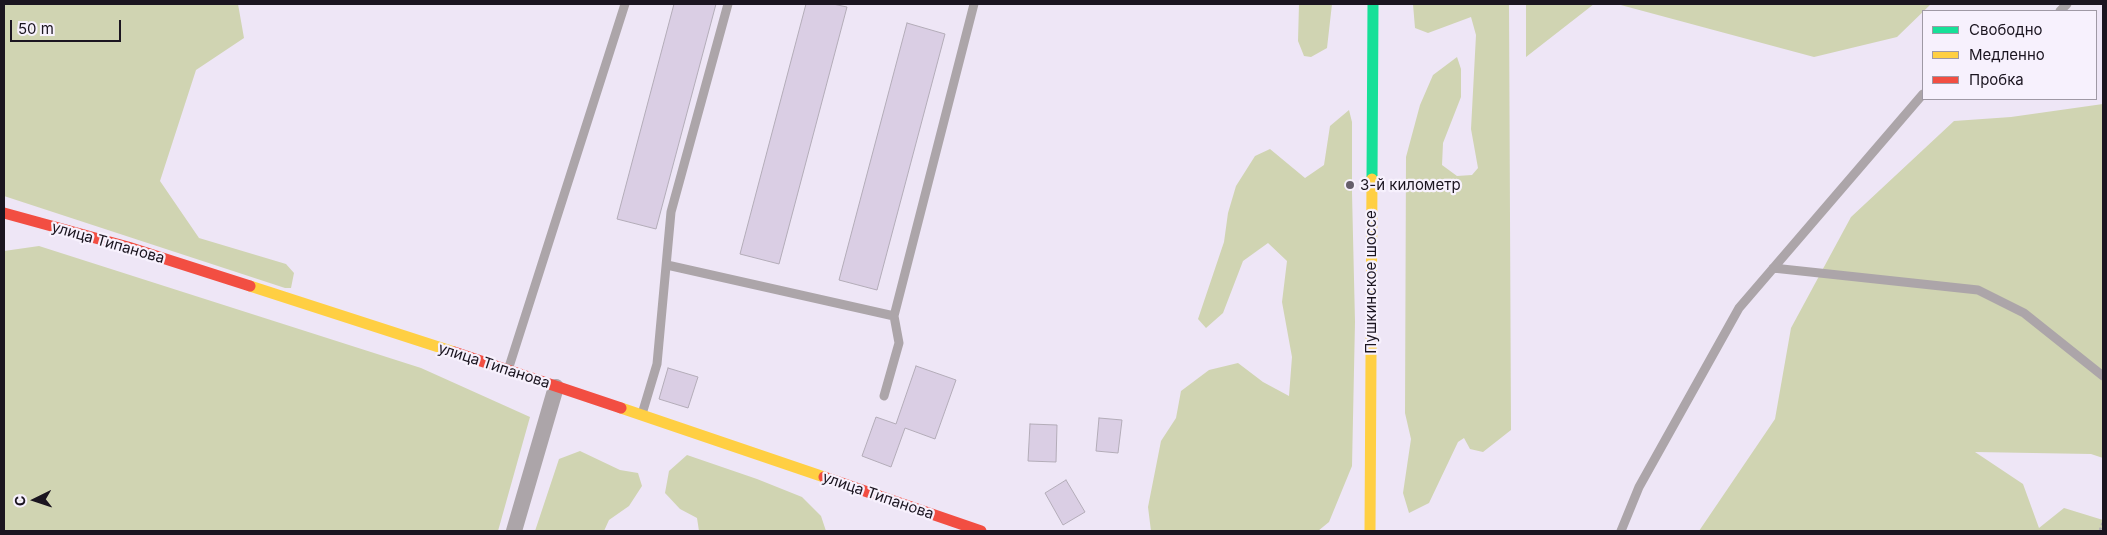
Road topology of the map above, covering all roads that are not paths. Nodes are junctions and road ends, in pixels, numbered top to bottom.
1 (625, 4) edge
2 (728, 4) edge
3 (974, 4) edge
4 (1372, 4) edge
5 (1922, 95) edge
6 (4, 213) edge
7 (667, 265) junction
8 (1773, 268) junction
9 (894, 316) junction
10 (508, 370) junction
11 (2103, 376) edge
12 (556, 387) junction
13 (884, 396) dead end
14 (641, 416) junction
15 (514, 531) edge
16 (981, 531) edge
17 (1370, 531) edge
18 (1621, 531) edge

1 - 10 lane
2 - 7 lane
3 - 9 lane
4 - 17 street, Пушкинское шоссе
5 - 8 lane
6 - 10 street, улица Типанова
7 - 9 lane
7 - 14 lane
8 - 11 lane
8 - 18 lane
9 - 13 lane
10 - 12 street, улица Типанова
12 - 14 street, улица Типанова
12 - 15 street
14 - 16 street, улица Типанова

